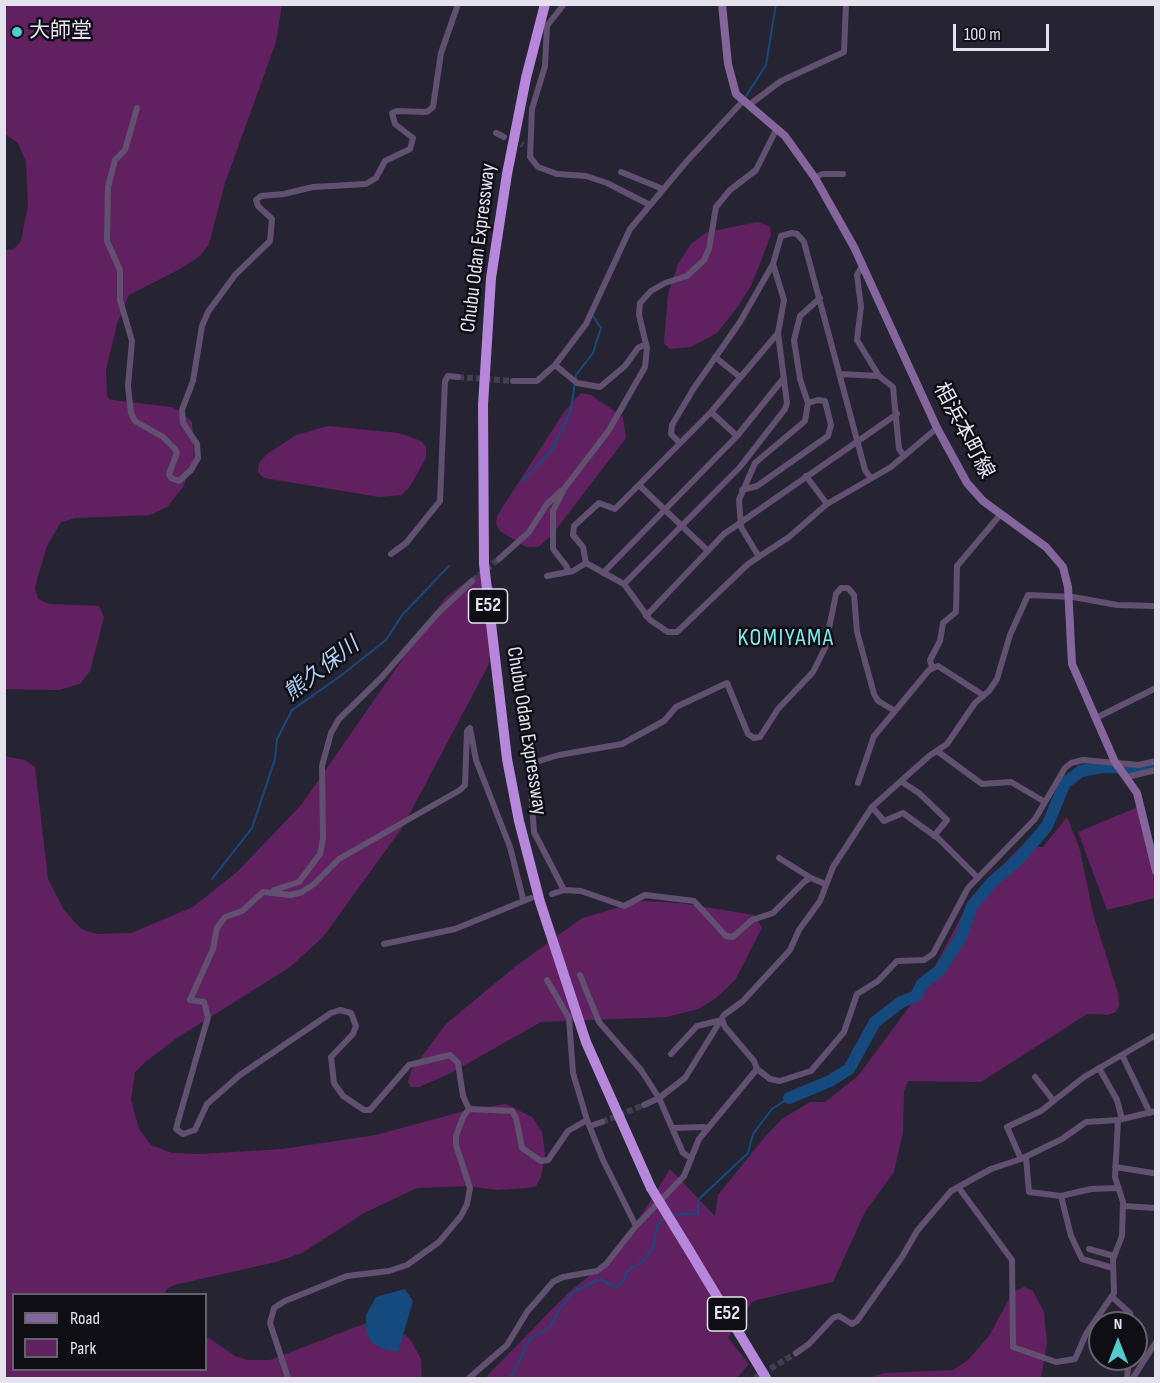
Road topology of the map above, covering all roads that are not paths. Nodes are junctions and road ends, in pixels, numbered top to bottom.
1 (458, 4) edge
2 (545, 4) edge
3 (564, 4) edge
4 (722, 4) edge
5 (846, 4) edge
6 (746, 103) junction
7 (137, 108) dead end
8 (777, 128) junction
9 (496, 133) dead end
10 (504, 137) tunnel mouth
11 (621, 172) dead end
12 (843, 174) dead end
13 (815, 178) junction
14 (663, 189) junction
15 (650, 205) junction
16 (773, 264) junction
17 (862, 266) junction
18 (820, 298) junction
19 (778, 333) junction
20 (646, 344) junction
21 (715, 357) junction
22 (555, 365) junction
23 (840, 374) junction
24 (879, 376) junction
25 (458, 377) dead end
26 (740, 377) junction
27 (783, 379) junction
28 (513, 381) tunnel mouth
29 (808, 403) junction
30 (711, 412) junction
31 (897, 414) junction
32 (937, 428) junction
33 (737, 436) junction
34 (857, 440) junction
35 (680, 443) junction
36 (904, 456) junction
37 (806, 476) junction
38 (870, 477) junction
39 (639, 484) junction
40 (564, 489) junction
41 (742, 490) junction
42 (827, 504) junction
43 (666, 509) junction
44 (1000, 515) junction
45 (741, 522) junction
46 (682, 525) junction
47 (707, 550) junction
48 (391, 554) dead end
49 (759, 556) junction
50 (499, 559) tunnel mouth
51 (586, 563) junction
52 (567, 571) junction
53 (603, 573) junction
54 (547, 576) dead end
55 (472, 581) tunnel mouth
56 (624, 584) junction
57 (1069, 597) junction
58 (1155, 606) edge
59 (646, 616) junction
60 (932, 667) junction
61 (1155, 688) edge
62 (982, 694) junction
63 (895, 711) junction
64 (1096, 718) junction
65 (937, 751) junction
66 (1155, 761) edge
67 (1121, 769) junction
68 (1155, 770) edge
69 (902, 782) junction
70 (858, 783) dead end
71 (1045, 802) junction
72 (872, 807) junction
73 (934, 836) junction
74 (779, 858) dead end
75 (1155, 871) edge
76 (811, 878) junction
77 (978, 878) junction
78 (825, 884) junction
79 (269, 890) junction
80 (564, 890) junction
81 (552, 894) dead end
82 (531, 898) dead end
83 (523, 899) junction
84 (384, 944) dead end
85 (580, 975) dead end
86 (547, 980) dead end
87 (722, 1020) junction
88 (1155, 1035) edge
89 (671, 1054) dead end
90 (1122, 1055) junction
91 (1099, 1068) junction
92 (757, 1069) junction
93 (1035, 1077) dead end
94 (659, 1098) junction
95 (1053, 1100) junction
96 (644, 1105) tunnel mouth
97 (469, 1109) junction
98 (1153, 1112) edge
99 (1120, 1120) junction
100 (602, 1122) tunnel mouth
101 (588, 1123) junction
102 (673, 1128) junction
103 (707, 1129) junction
104 (692, 1158) junction
105 (1024, 1158) junction
106 (1115, 1167) junction
107 (1153, 1173) dead end
108 (959, 1188) junction
109 (1118, 1188) junction
110 (1061, 1196) junction
111 (1123, 1206) junction
112 (1155, 1208) edge
113 (636, 1226) junction
114 (1089, 1249) dead end
115 (1114, 1256) junction
116 (1113, 1268) junction
117 (1112, 1297) junction
118 (1128, 1311) edge
119 (1155, 1347) edge
120 (796, 1353) tunnel mouth
121 (288, 1378) edge
122 (469, 1378) edge
123 (766, 1378) edge
124 (1133, 1378) edge

1 - 7 street
2 - 123 highway, Chubu Odan Expressway / E52, bridge
3 - 15 street
4 - 6 main road, 相浜本町線
5 - 6 street
6 - 8 main road, 相浜本町線
6 - 14 street
8 - 13 main road, 相浜本町線
8 - 20 street
9 - 10 street
11 - 14 street
12 - 13 street
13 - 17 main road, 相浜本町線
14 - 15 street
15 - 22 street
16 - 18 street
16 - 19 street
16 - 21 street
17 - 24 street
17 - 32 main road, 相浜本町線
18 - 23 street
18 - 29 street
19 - 26 street
19 - 27 street
20 - 22 street
20 - 40 street
21 - 26 street
21 - 35 street
22 - 28 street
23 - 24 street
23 - 34 street
24 - 31 street
25 - 48 street
26 - 30 street
27 - 33 street
27 - 46 street
29 - 41 street
29 - 41 street
30 - 33 street
30 - 35 street
31 - 34 street
31 - 36 street
32 - 36 street
32 - 44 main road, 相浜本町線
33 - 43 street
34 - 37 street
34 - 38 street
35 - 39 street
36 - 38 street
37 - 42 street
37 - 45 street
38 - 42 street
39 - 43 street
39 - 51 street
40 - 50 street
40 - 52 street
41 - 45 street
42 - 49 street
43 - 46 street
43 - 53 street
44 - 57 main road, 相浜本町線
44 - 60 street
45 - 47 street
45 - 49 street
46 - 47 street
46 - 56 street
47 - 59 street
49 - 59 street
51 - 52 street
51 - 53 street
52 - 54 street
53 - 56 street
55 - 79 street
56 - 59 street
57 - 58 street
57 - 62 street
57 - 64 main road, 相浜本町線
60 - 62 street
60 - 63 street
61 - 64 street
62 - 65 street
63 - 70 street
63 - 80 street
64 - 67 main road, 相浜本町線
65 - 69 street
65 - 71 street
66 - 67 street
67 - 68 street
67 - 71 street
67 - 75 main road, 相浜本町線
69 - 72 street
69 - 73 street
71 - 77 street
72 - 73 street
72 - 78 street
73 - 77 street
74 - 76 street
76 - 78 street
76 - 80 street
77 - 92 street
78 - 87 street
79 - 83 street
79 - 97 street
80 - 81 street
82 - 83 street
83 - 84 street
85 - 94 street
86 - 101 street
87 - 89 street
87 - 92 street
87 - 94 street
88 - 90 street
90 - 91 street
90 - 98 street
91 - 95 street
91 - 99 street
92 - 103 street
93 - 95 street
94 - 96 street
94 - 102 street
95 - 105 street
97 - 101 street
97 - 121 street
98 - 99 street
99 - 105 street
99 - 106 street
100 - 101 street
101 - 113 street
102 - 103 street
102 - 104 street
103 - 104 street
104 - 113 street
105 - 108 street
105 - 110 street
106 - 107 street
106 - 109 street
108 - 117 street
108 - 120 street
109 - 110 street
109 - 111 street
110 - 116 street
111 - 112 street
111 - 115 street
113 - 122 street
114 - 115 street
115 - 116 street
116 - 117 street
117 - 118 street
119 - 124 street

